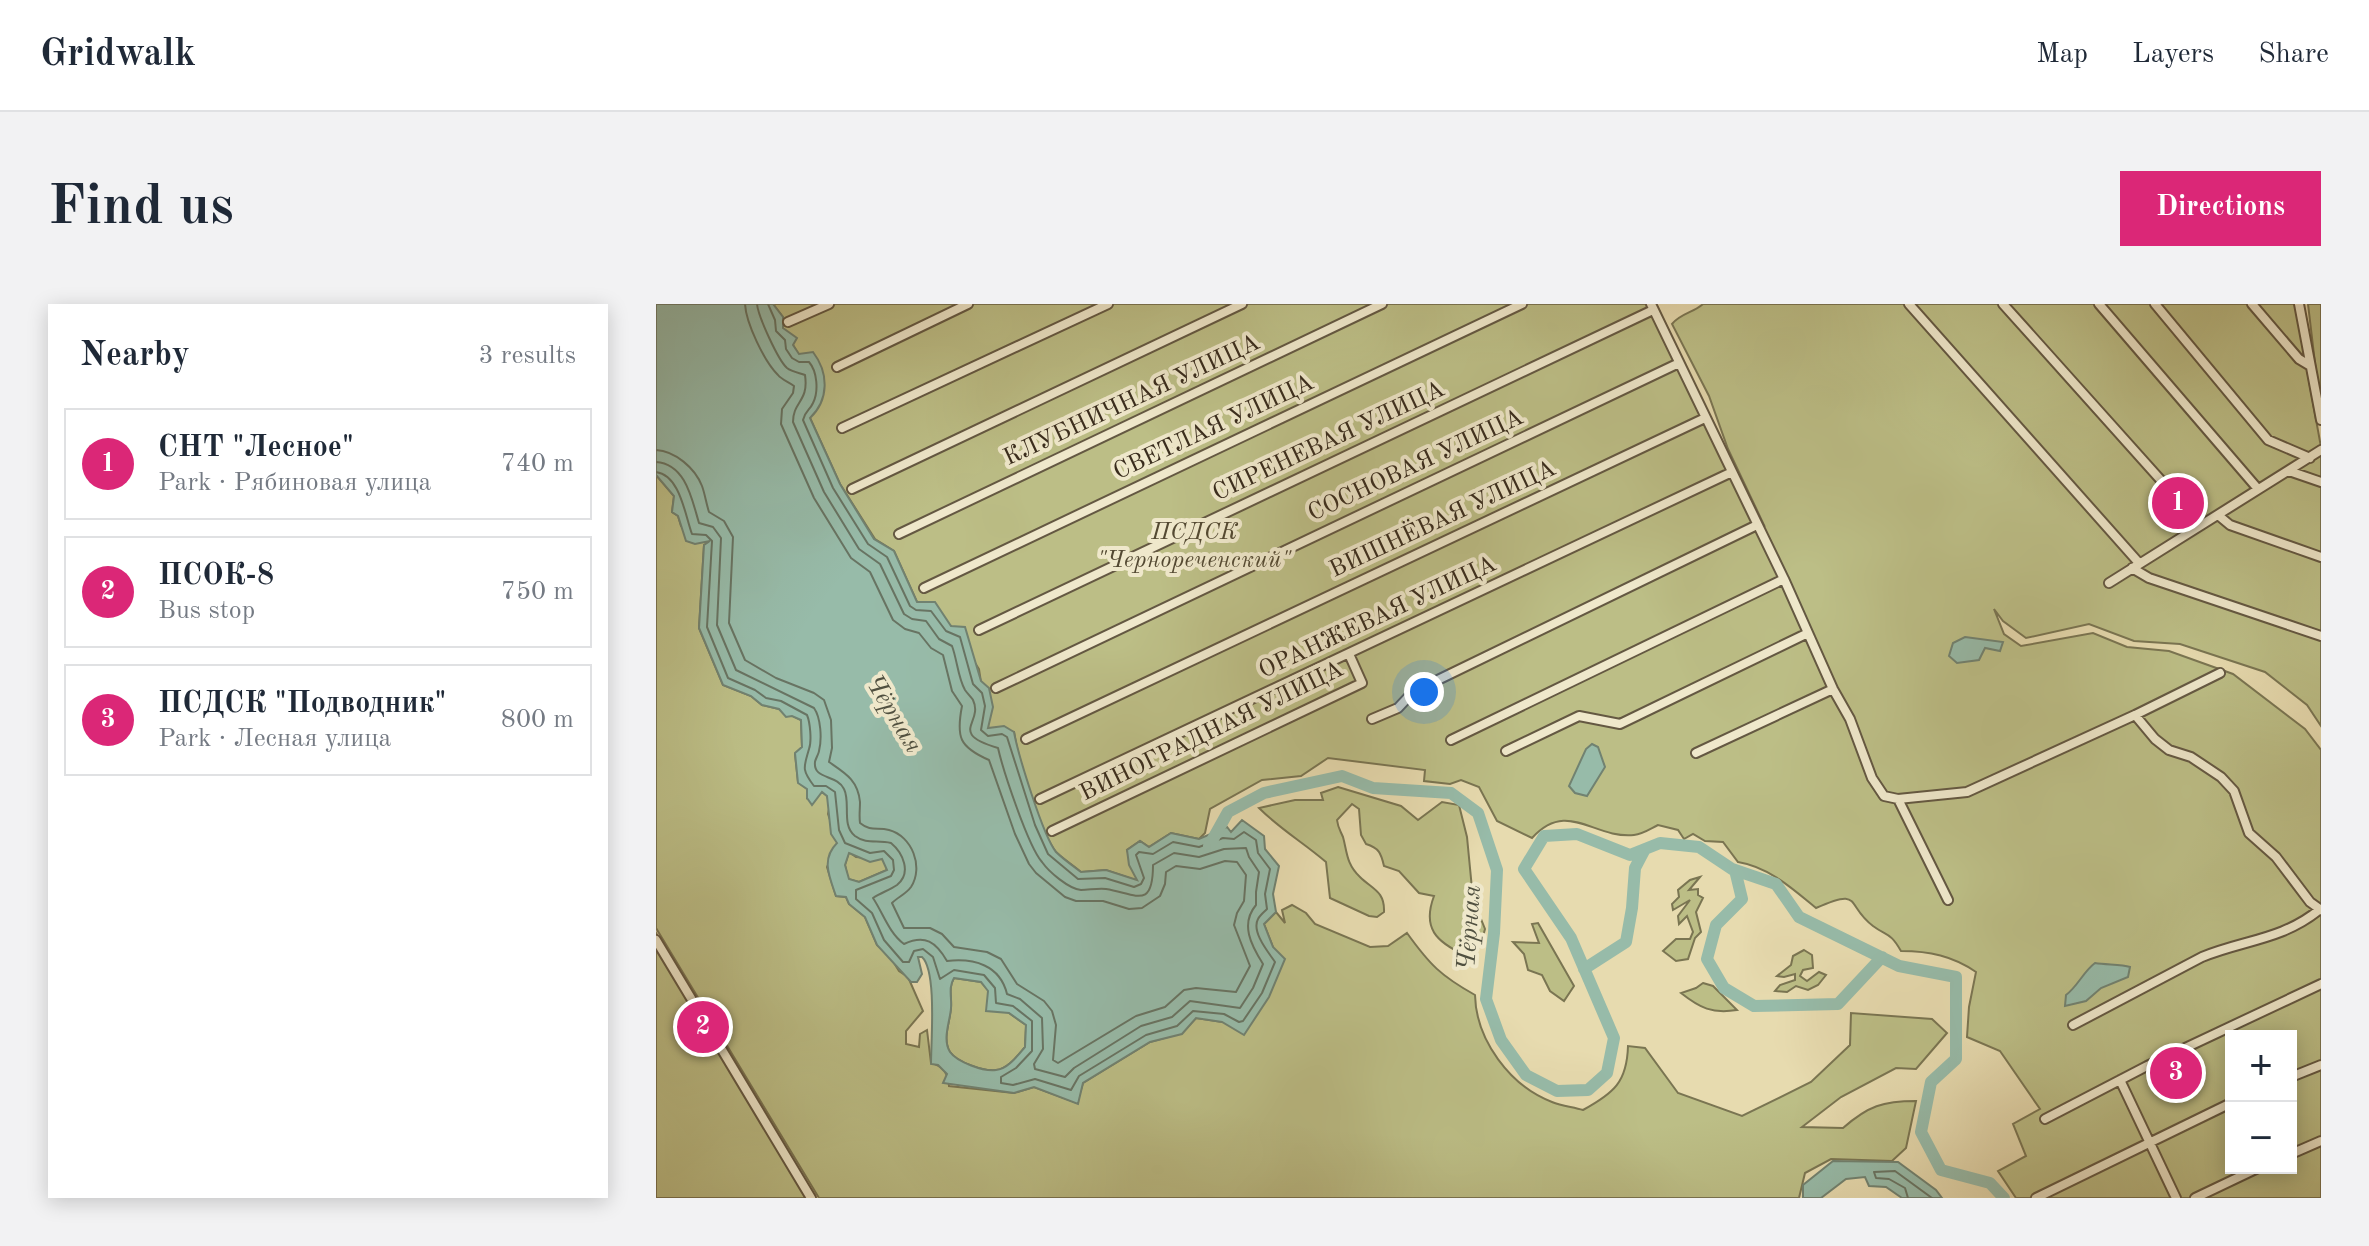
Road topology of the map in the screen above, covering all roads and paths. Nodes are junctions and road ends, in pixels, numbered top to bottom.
1 (829, 304) edge
2 (968, 304) edge
3 (1108, 304) edge
4 (1242, 304) edge
5 (1382, 304) edge
6 (1522, 304) edge
7 (1909, 304) edge
8 (2003, 304) edge
9 (2099, 304) edge
10 (2155, 304) edge
11 (2252, 304) edge
12 (2299, 304) edge
13 (1652, 307) edge
14 (788, 322) dead end
15 (1679, 363) junction
16 (2309, 365) junction
17 (837, 367) dead end
18 (1705, 418) junction
19 (2321, 420) edge
20 (842, 428) dead end
21 (2321, 450) edge
22 (2310, 458) junction
23 (2289, 471) junction
24 (1732, 472) junction
25 (2321, 482) edge
26 (852, 489) dead end
27 (2258, 489) junction
28 (2218, 515) junction
29 (1757, 525) junction
30 (2201, 525) junction
31 (899, 534) dead end
32 (2321, 557) edge
33 (2135, 565) junction
34 (1784, 579) junction
35 (2109, 583) dead end
36 (924, 588) dead end
37 (979, 630) dead end
38 (1808, 633) junction
39 (2321, 636) edge
40 (1349, 654) junction
41 (2220, 673) dead end
42 (996, 688) dead end
43 (1833, 689) junction
44 (2135, 715) junction
45 (1372, 719) dead end
46 (1026, 739) dead end
47 (1451, 740) dead end
48 (1506, 751) dead end
49 (1696, 753) dead end
50 (1040, 799) dead end
51 (1898, 799) junction
52 (1052, 831) dead end
53 (1948, 900) dead end
54 (2320, 910) edge
55 (656, 940) edge
56 (2321, 984) edge
57 (2073, 1025) dead end
58 (2321, 1065) edge
59 (2297, 1075) edge
60 (2120, 1080) junction
61 (2225, 1106) edge
62 (2045, 1119) dead end
63 (2321, 1141) edge
64 (2151, 1144) junction
65 (2297, 1151) edge
66 (2245, 1174) edge
67 (811, 1198) edge
68 (2036, 1198) edge
69 (2176, 1198) edge
70 (2195, 1198) edge

1 - 14 street
2 - 17 street
3 - 20 street
4 - 26 street
5 - 31 street, КЛУБНИЧНАЯ УЛИЦА
6 - 36 street, СВЕТЛАЯ УЛИЦА
7 - 33 street
8 - 30 street
9 - 27 street
10 - 22 street
11 - 16 street
12 - 16 street
13 - 15 street
13 - 37 street, СИРЕНЕВАЯ УЛИЦА
15 - 18 street
15 - 42 street, СОСНОВАЯ УЛИЦА
16 - 19 street
18 - 24 street
18 - 46 street, ВИШНЁВАЯ УЛИЦА
21 - 22 street
22 - 23 street
23 - 25 street
23 - 27 street
24 - 29 street
24 - 40 street, ОРАНЖЕВАЯ УЛИЦА
27 - 28 street
28 - 30 street
28 - 32 street
29 - 34 street
29 - 45 street
30 - 33 street
33 - 35 street
33 - 39 street
34 - 38 street
34 - 47 street
38 - 43 street
38 - 48 street
40 - 50 street, ОРАНЖЕВАЯ УЛИЦА
40 - 52 street, ВИНОГРАДНАЯ УЛИЦА
41 - 44 street
43 - 49 street
43 - 51 street
44 - 51 street
44 - 54 street
51 - 53 street
54 - 57 street
55 - 67 street
56 - 60 street
58 - 59 street
60 - 62 street
60 - 64 street
61 - 64 street
63 - 65 street
64 - 68 street
64 - 69 street
66 - 70 street

